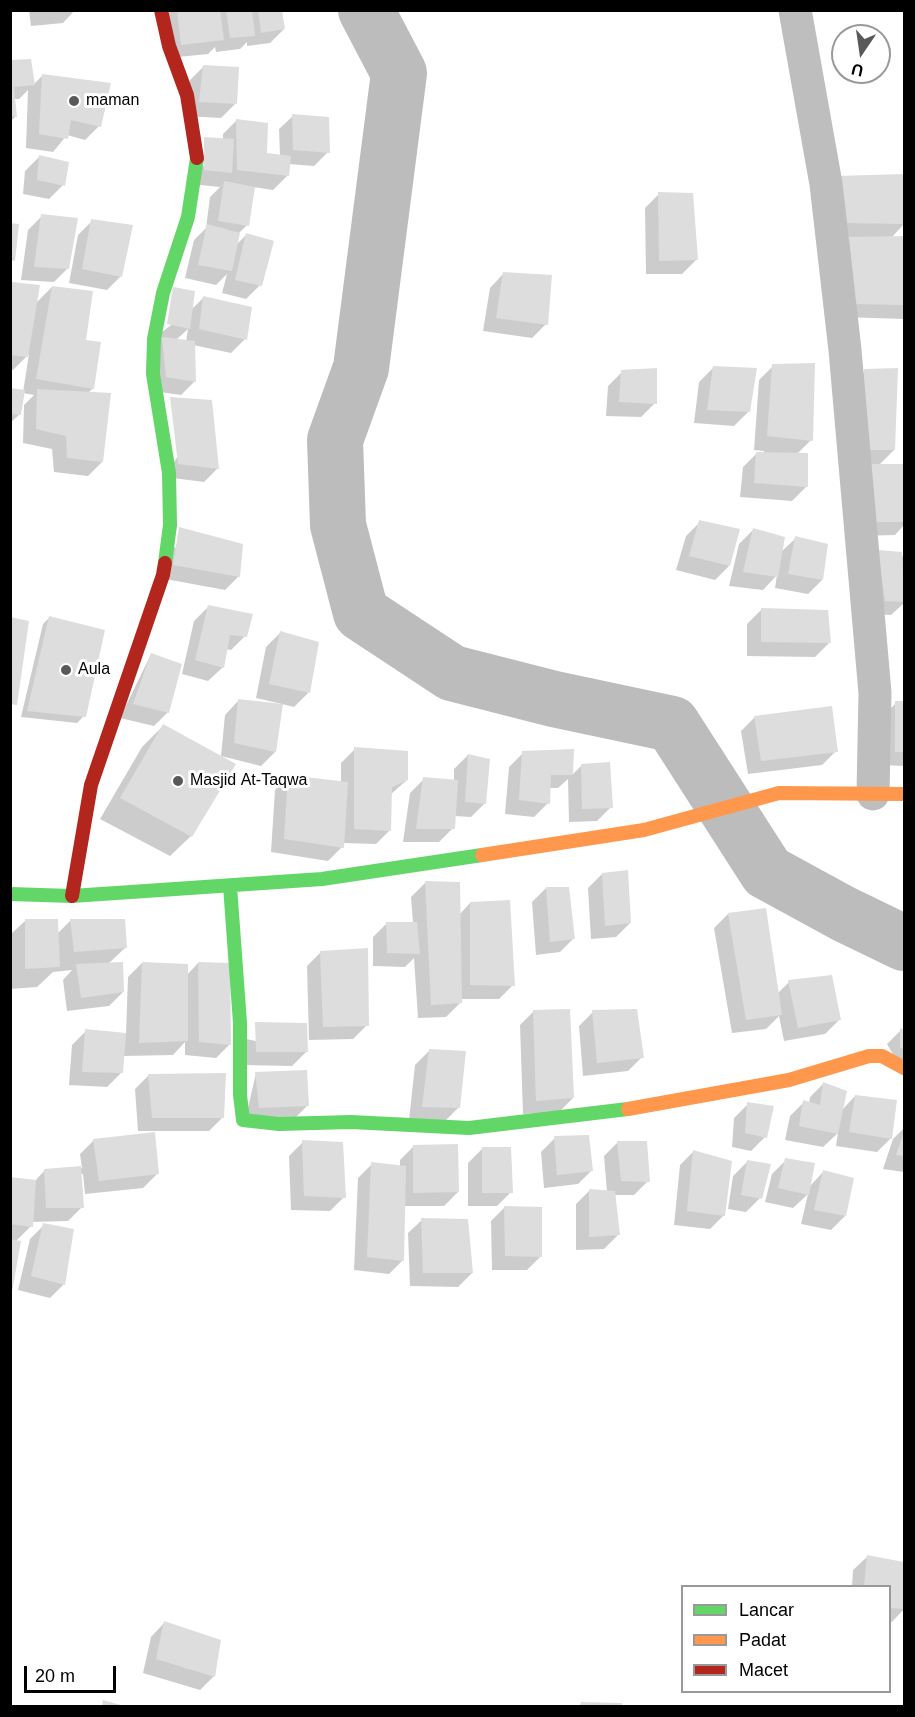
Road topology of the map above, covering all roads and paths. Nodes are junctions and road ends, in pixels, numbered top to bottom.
1 (161, 10) edge
2 (795, 10) edge
3 (873, 794) junction
4 (904, 794) edge
5 (230, 886) junction
6 (10, 894) edge
7 (72, 896) junction
8 (904, 1068) edge

1 - 7 street
2 - 3 street
3 - 4 street
3 - 5 street
5 - 7 street
5 - 8 street
6 - 7 street

